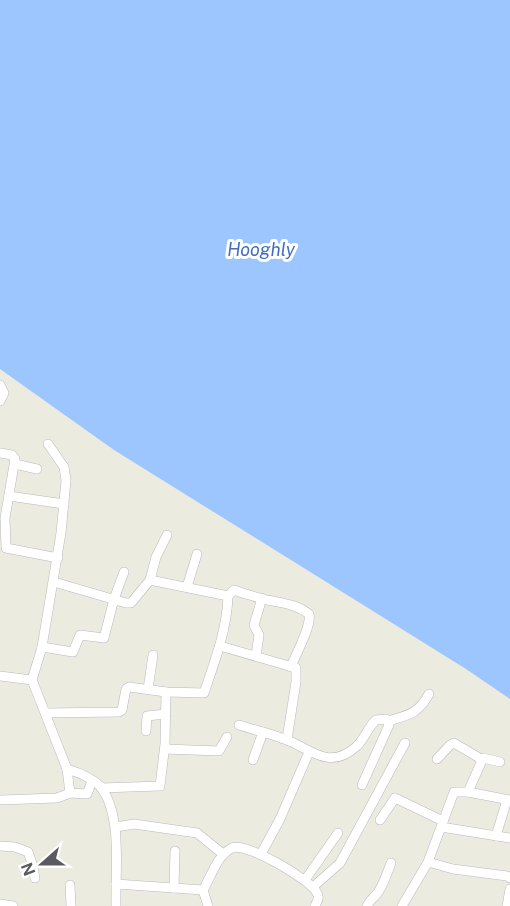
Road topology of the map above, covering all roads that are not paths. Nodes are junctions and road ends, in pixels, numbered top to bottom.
1 (0, 385) edge
2 (0, 401) edge
3 (48, 444) dead end
4 (0, 453) edge
5 (15, 464) junction
6 (37, 469) dead end
7 (9, 496) junction
8 (64, 504) junction
9 (167, 535) dead end
10 (197, 554) dead end
11 (58, 558) junction
12 (124, 572) dead end
13 (150, 580) junction
14 (54, 582) junction
15 (187, 587) junction
16 (228, 596) junction
17 (262, 598) junction
18 (114, 599) junction
19 (220, 646) junction
20 (42, 647) junction
21 (153, 655) dead end
22 (256, 656) junction
23 (291, 666) junction
24 (0, 676) edge
25 (32, 680) junction
26 (148, 689) junction
27 (166, 692) junction
28 (429, 694) dead end
29 (46, 713) junction
30 (166, 714) junction
31 (388, 721) junction
32 (239, 725) dead end
33 (146, 731) dead end
34 (263, 732) junction
35 (227, 737) dead end
36 (287, 740) junction
37 (405, 743) dead end
38 (165, 749) junction
39 (309, 752) junction
40 (437, 759) dead end
41 (481, 759) junction
42 (253, 760) dead end
43 (500, 762) dead end
44 (67, 769) junction
45 (92, 780) junction
46 (362, 785) dead end
47 (101, 788) junction
48 (468, 792) junction
49 (70, 793) junction
50 (0, 800) edge
51 (508, 800) edge
52 (380, 820) dead end
53 (442, 824) junction
54 (116, 827) junction
55 (338, 833) dead end
56 (496, 836) junction
57 (510, 838) edge
58 (0, 846) edge
59 (175, 850) dead end
60 (223, 854) junction
61 (261, 854) junction
62 (428, 862) junction
63 (391, 863) dead end
64 (35, 878) dead end
65 (510, 878) edge
66 (305, 880) junction
67 (116, 884) junction
68 (70, 885) dead end
69 (313, 887) junction
70 (174, 888) junction
71 (510, 889) edge
72 (203, 890) junction
73 (0, 904) edge
74 (316, 905) edge
75 (13, 906) edge
76 (71, 906) edge
77 (116, 906) edge
78 (208, 906) edge
79 (367, 906) edge
80 (402, 906) edge
81 (507, 906) edge

1 - 2 street
3 - 8 street
4 - 5 street
5 - 6 street
5 - 7 street
7 - 8 street
7 - 11 street
8 - 11 street
9 - 13 street
10 - 15 street
11 - 14 street
12 - 18 street
13 - 15 street
13 - 18 street
14 - 18 street
14 - 20 street
15 - 16 street
16 - 17 street
16 - 19 street
17 - 22 street
17 - 23 street
18 - 20 street
19 - 22 street
19 - 27 street
20 - 25 street
21 - 26 street
22 - 23 street
23 - 36 street
24 - 25 street
25 - 29 street
26 - 27 street
26 - 29 street
27 - 30 street
28 - 31 street
29 - 44 street
30 - 33 street
30 - 38 street
31 - 39 street
31 - 46 street
32 - 34 street
34 - 36 street
34 - 42 street
35 - 38 street
36 - 39 street
37 - 69 street
38 - 47 street
39 - 61 street
40 - 41 street
41 - 43 street
41 - 48 street
44 - 45 street
44 - 49 street
45 - 47 street
45 - 49 street
47 - 54 street
48 - 51 street
48 - 53 street
49 - 50 street
51 - 56 street
52 - 53 street
53 - 56 street
53 - 62 street
54 - 60 street
54 - 67 street
55 - 66 street
56 - 57 street
58 - 64 street
59 - 70 street
60 - 61 street
60 - 72 street
61 - 66 street
62 - 65 street
62 - 80 street
63 - 79 street
66 - 69 street
67 - 70 street
67 - 77 street
68 - 76 street
69 - 74 street
70 - 72 street
71 - 81 street
72 - 78 street
73 - 75 street

